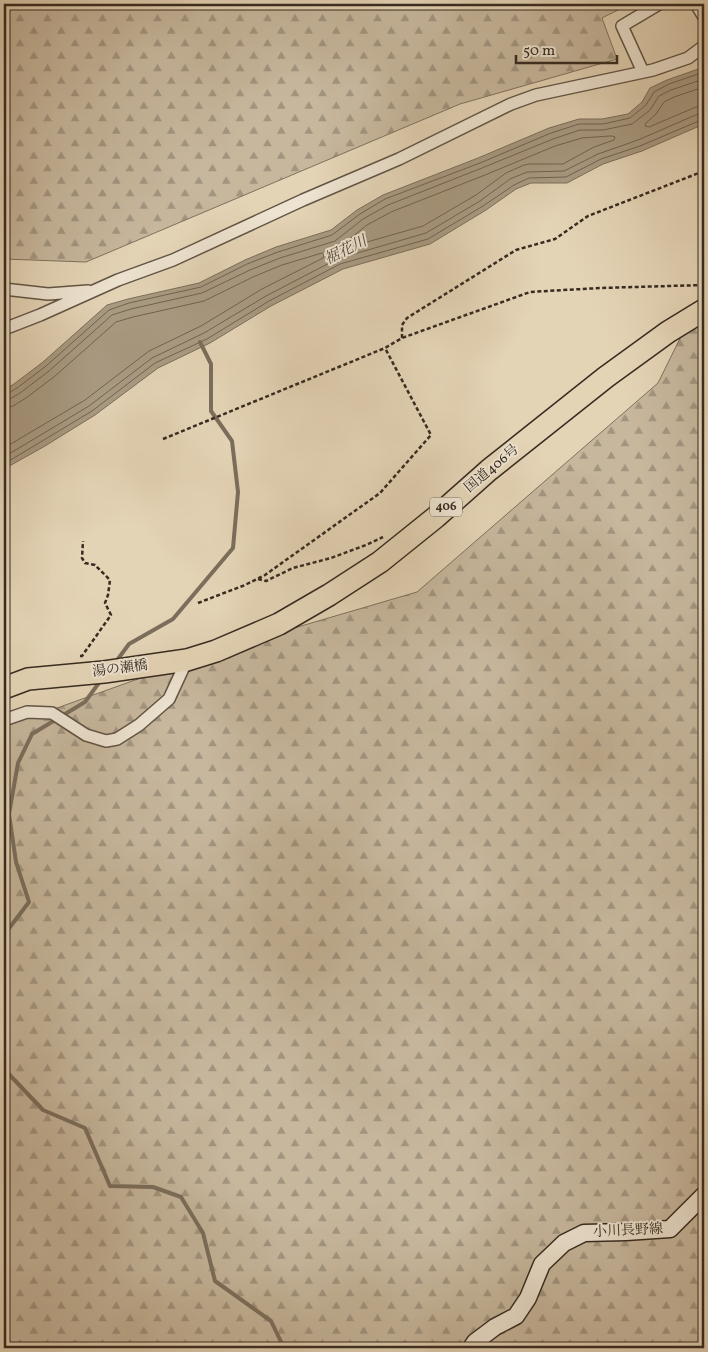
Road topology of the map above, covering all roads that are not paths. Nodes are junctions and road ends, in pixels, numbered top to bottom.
1 (659, 4) edge
2 (696, 4) edge
3 (704, 17) edge
4 (704, 46) edge
5 (643, 72) junction
6 (4, 289) edge
7 (97, 290) junction
8 (704, 310) edge
9 (4, 329) edge
10 (187, 660) junction
11 (165, 664) joint
12 (4, 688) edge
13 (4, 720) edge
14 (704, 1195) edge
15 (471, 1348) edge

1 - 5 street
2 - 3 street
4 - 5 street
5 - 7 street
6 - 7 street
7 - 9 street
8 - 10 highway, 国道406号 / 406
10 - 11 highway, 国道406号 / 406
10 - 13 street
11 - 12 highway, 湯の瀬橋 / 406
14 - 15 main road, 小川長野線

